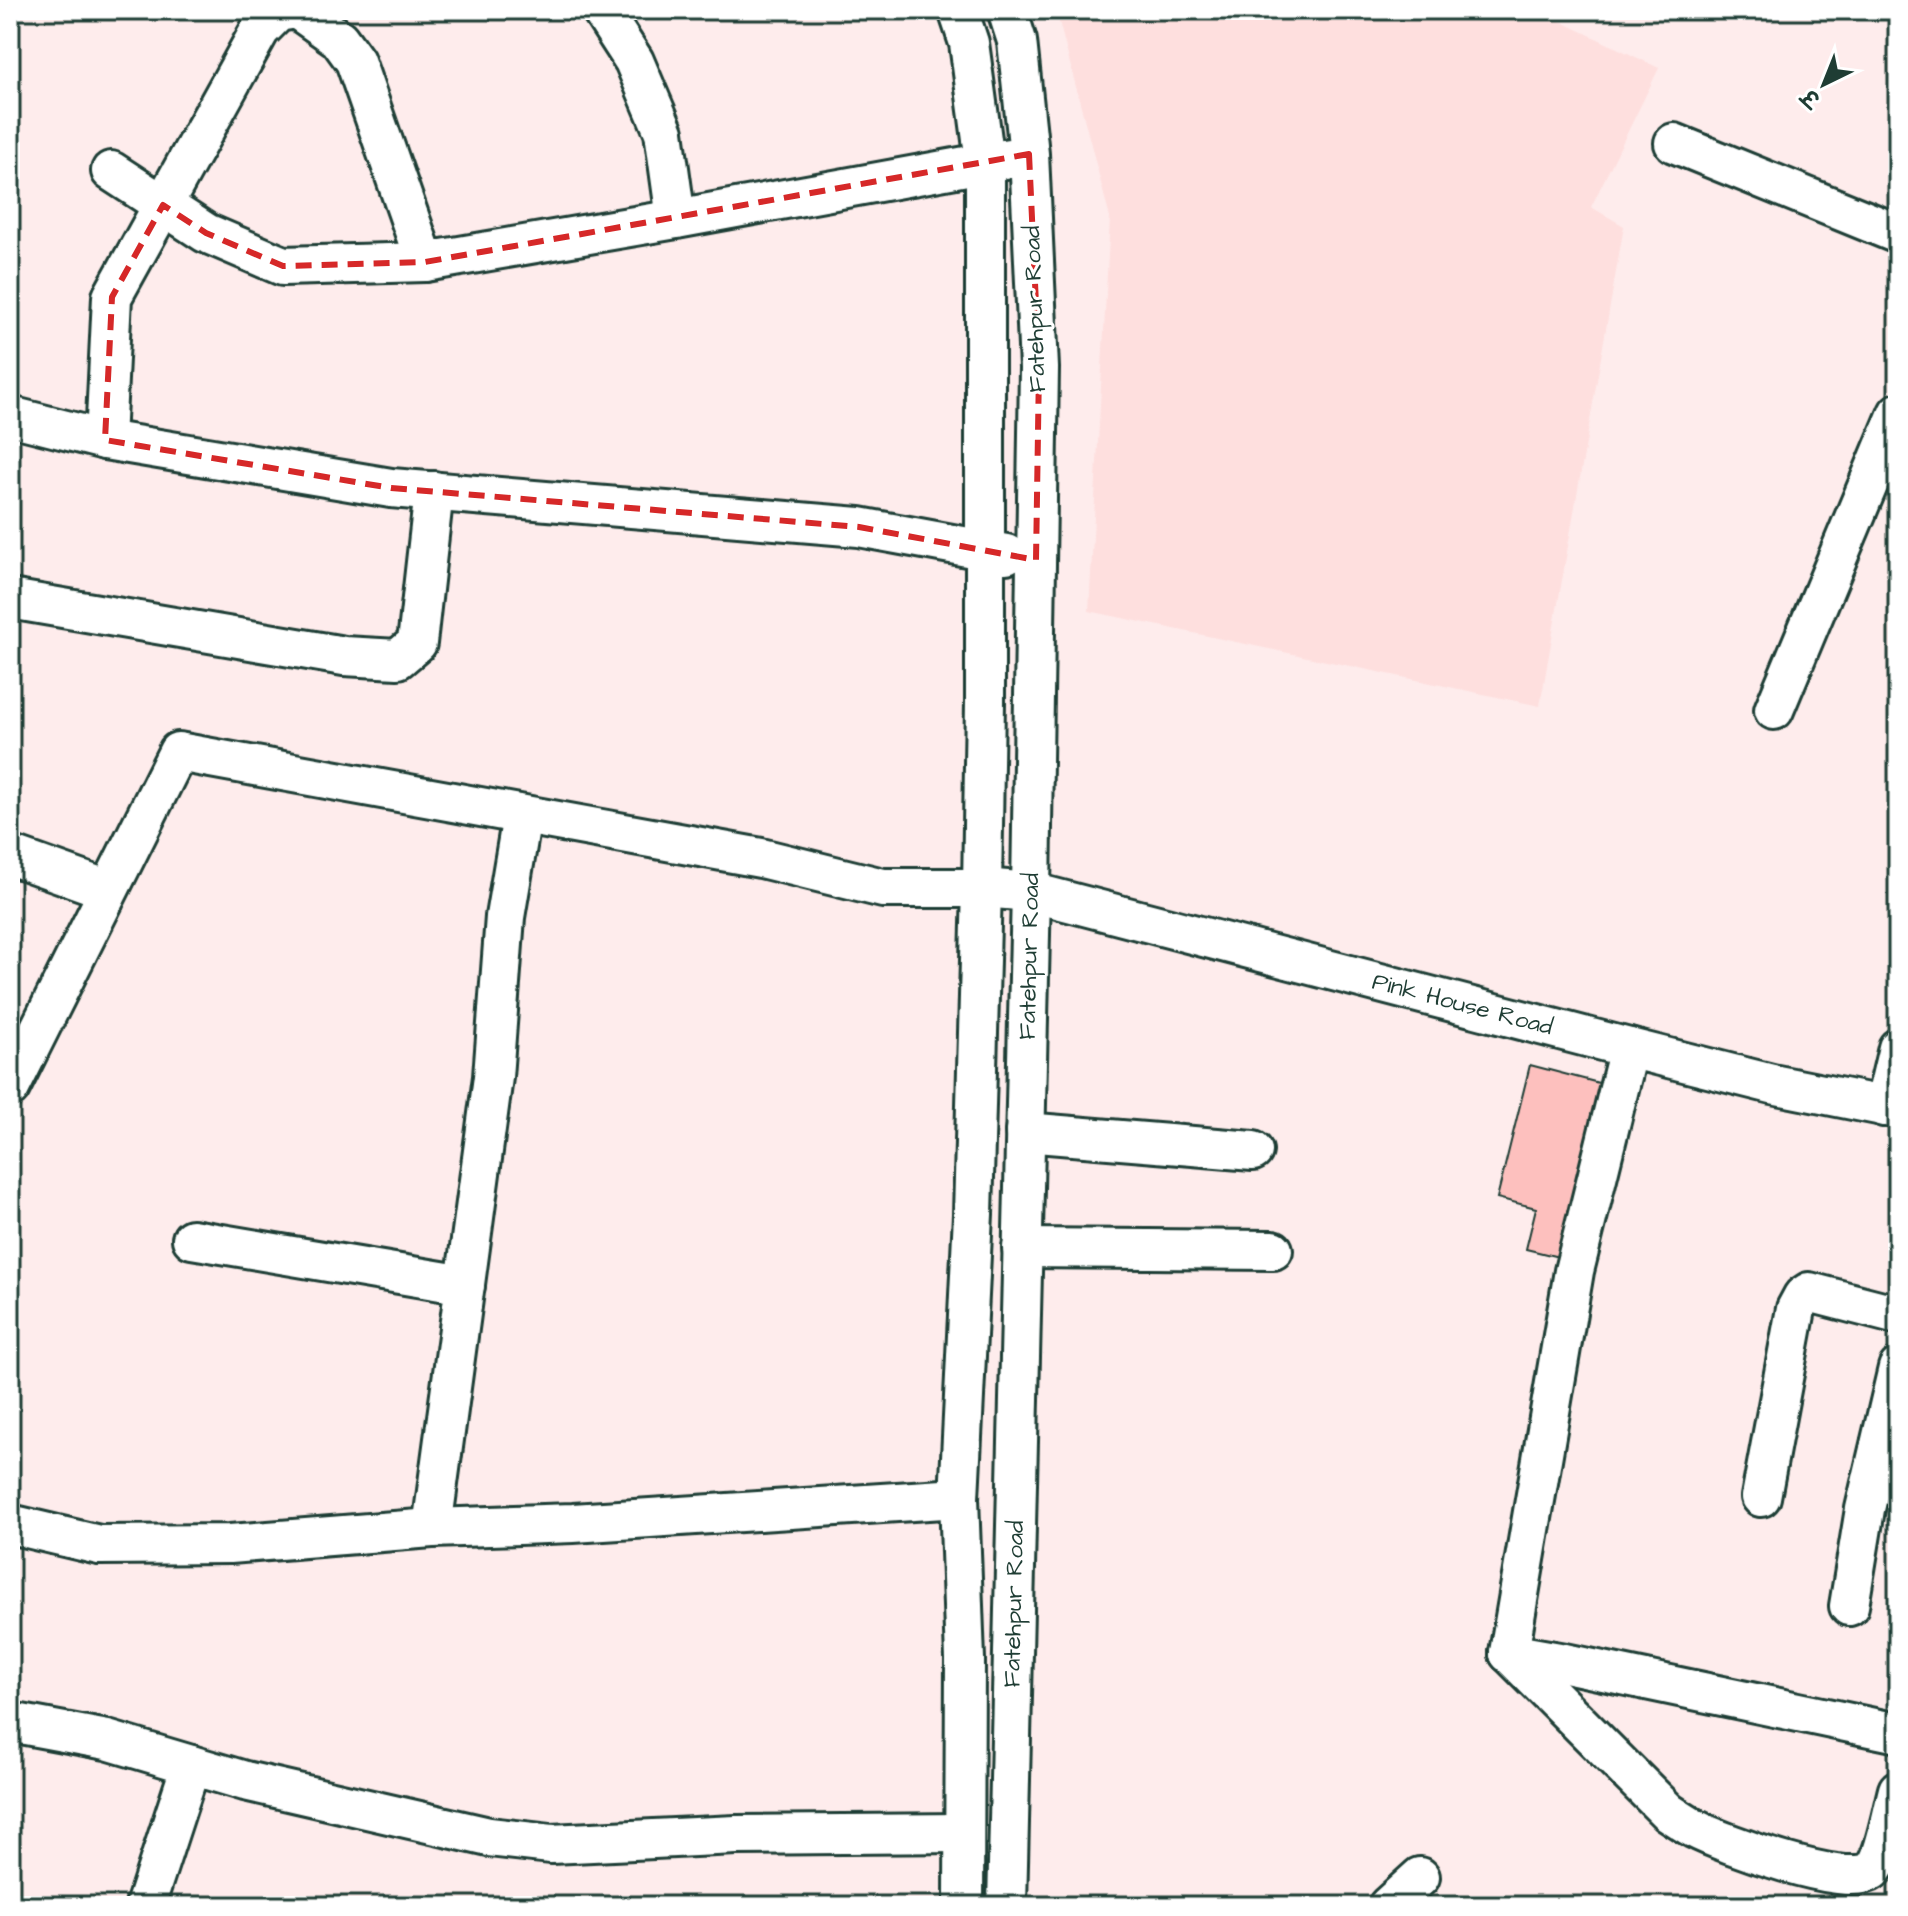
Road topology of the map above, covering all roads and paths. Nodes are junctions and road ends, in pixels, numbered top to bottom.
1 (290, 10) edge
2 (298, 10) edge
3 (601, 10) edge
4 (958, 10) edge
5 (1007, 10) edge
6 (1674, 143) dead end
7 (1029, 154) junction
8 (985, 162) junction
9 (111, 171) dead end
10 (163, 205) junction
11 (676, 219) junction
12 (1898, 234) edge
13 (425, 262) junction
14 (1898, 413) edge
15 (10, 416) edge
16 (105, 440) junction
17 (434, 491) junction
18 (984, 550) junction
19 (1036, 560) junction
20 (10, 599) edge
21 (1774, 710) dead end
22 (522, 816) junction
23 (10, 855) edge
24 (982, 888) junction
25 (108, 890) junction
26 (1031, 892) junction
27 (1629, 1048) junction
28 (1898, 1048) edge
29 (10, 1088) edge
30 (1891, 1108) edge
31 (1025, 1132) junction
32 (1253, 1151) dead end
33 (192, 1239) dead end
34 (1022, 1248) junction
35 (1273, 1250) dead end
36 (465, 1285) junction
37 (1898, 1315) edge
38 (1898, 1368) edge
39 (1761, 1497) dead end
40 (959, 1498) junction
41 (1882, 1513) edge
42 (10, 1524) edge
43 (432, 1528) junction
44 (1849, 1606) dead end
45 (1509, 1653) junction
46 (10, 1722) edge
47 (1898, 1733) edge
48 (191, 1765) junction
49 (1898, 1790) edge
50 (964, 1833) junction
51 (1420, 1877) dead end
52 (145, 1906) edge
53 (964, 1906) edge
54 (1007, 1906) edge
55 (1388, 1906) edge

1 - 10 street
2 - 13 street
3 - 11 street
4 - 8 street
5 - 7 street, Fatehpur Road
6 - 12 street
7 - 8 street
7 - 19 street, Fatehpur Road
8 - 11 street
8 - 18 street
9 - 10 street
10 - 13 street
10 - 16 street
11 - 13 street
14 - 21 street
15 - 16 street
16 - 17 street
17 - 18 street
17 - 20 street
18 - 19 street
18 - 24 street
19 - 26 street, Fatehpur Road
22 - 24 street, Pink House Road
22 - 25 street, Pink House Road
22 - 36 street
23 - 25 street
24 - 26 street, Pink House Road
24 - 40 street
25 - 29 street
26 - 27 street, Pink House Road
26 - 31 street, Fatehpur Road
27 - 30 street, Pink House Road
27 - 45 street
28 - 30 street
31 - 32 street
31 - 34 street, Fatehpur Road
33 - 36 street
34 - 35 street
34 - 54 street, Fatehpur Road
36 - 43 street
37 - 39 street
38 - 41 street
40 - 43 street
40 - 50 street
41 - 44 street
42 - 43 street
45 - 47 street
45 - 49 street
46 - 48 street
48 - 50 street
48 - 52 street
50 - 53 street
51 - 55 street

